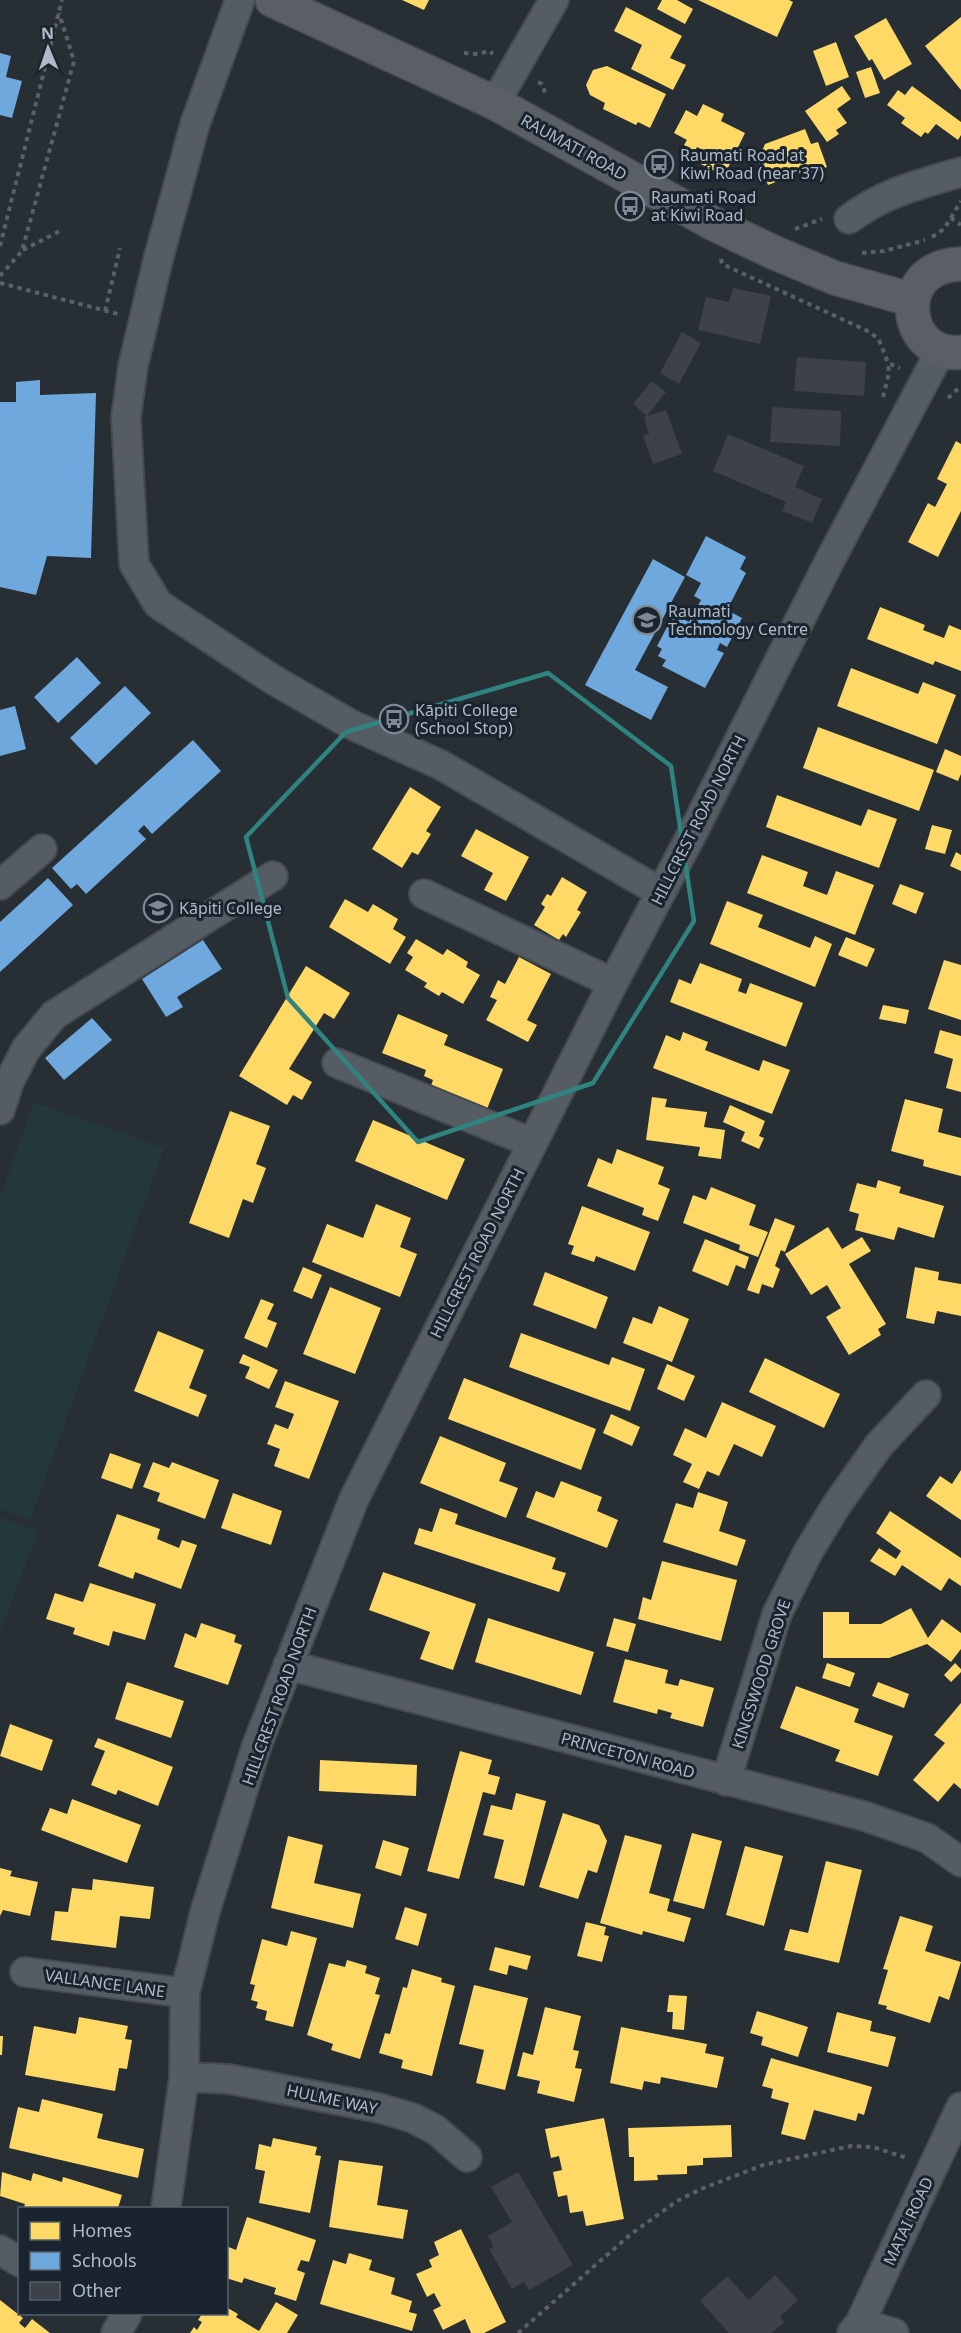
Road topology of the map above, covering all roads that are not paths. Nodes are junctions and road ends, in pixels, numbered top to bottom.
1 (240, 0) edge
2 (272, 0) edge
3 (554, 0) edge
4 (495, 103) junction
5 (961, 172) edge
6 (839, 217) road end
7 (961, 264) edge
8 (913, 300) junction
9 (951, 351) edge
10 (42, 849) dead end
11 (273, 876) dead end
12 (0, 885) edge
13 (660, 892) junction
14 (424, 894) dead end
15 (613, 983) junction
16 (337, 1063) dead end
17 (0, 1110) edge
18 (532, 1143) junction
19 (926, 1395) dead end
20 (288, 1665) junction
21 (726, 1781) junction
22 (961, 1862) edge
23 (25, 1972) dead end
24 (185, 1993) junction
25 (184, 2077) junction
26 (961, 2107) edge
27 (467, 2157) dead end
28 (166, 2207) edge
29 (0, 2250) edge
30 (18, 2261) edge
31 (856, 2328) edge
32 (894, 2333) edge

1 - 13 street
2 - 4 main road, RAUMATI ROAD
3 - 4 street
4 - 8 main road, RAUMATI ROAD
5 - 6 street
7 - 8 main road
8 - 9 main road
9 - 13 street, HILLCREST ROAD NORTH
10 - 12 street
11 - 17 street
13 - 15 street, HILLCREST ROAD NORTH
14 - 15 street
15 - 18 street, HILLCREST ROAD NORTH
16 - 18 street
18 - 20 street, HILLCREST ROAD NORTH
19 - 21 street, KINGSWOOD GROVE
20 - 21 street, PRINCETON ROAD
20 - 24 street, HILLCREST ROAD NORTH
21 - 22 street, PRINCETON ROAD
23 - 24 street, VALLANCE LANE
24 - 25 street, HILLCREST ROAD NORTH
25 - 27 street, HULME WAY
25 - 28 street, HILLCREST ROAD NORTH
26 - 31 street, MATAI ROAD
29 - 30 street
31 - 32 street

